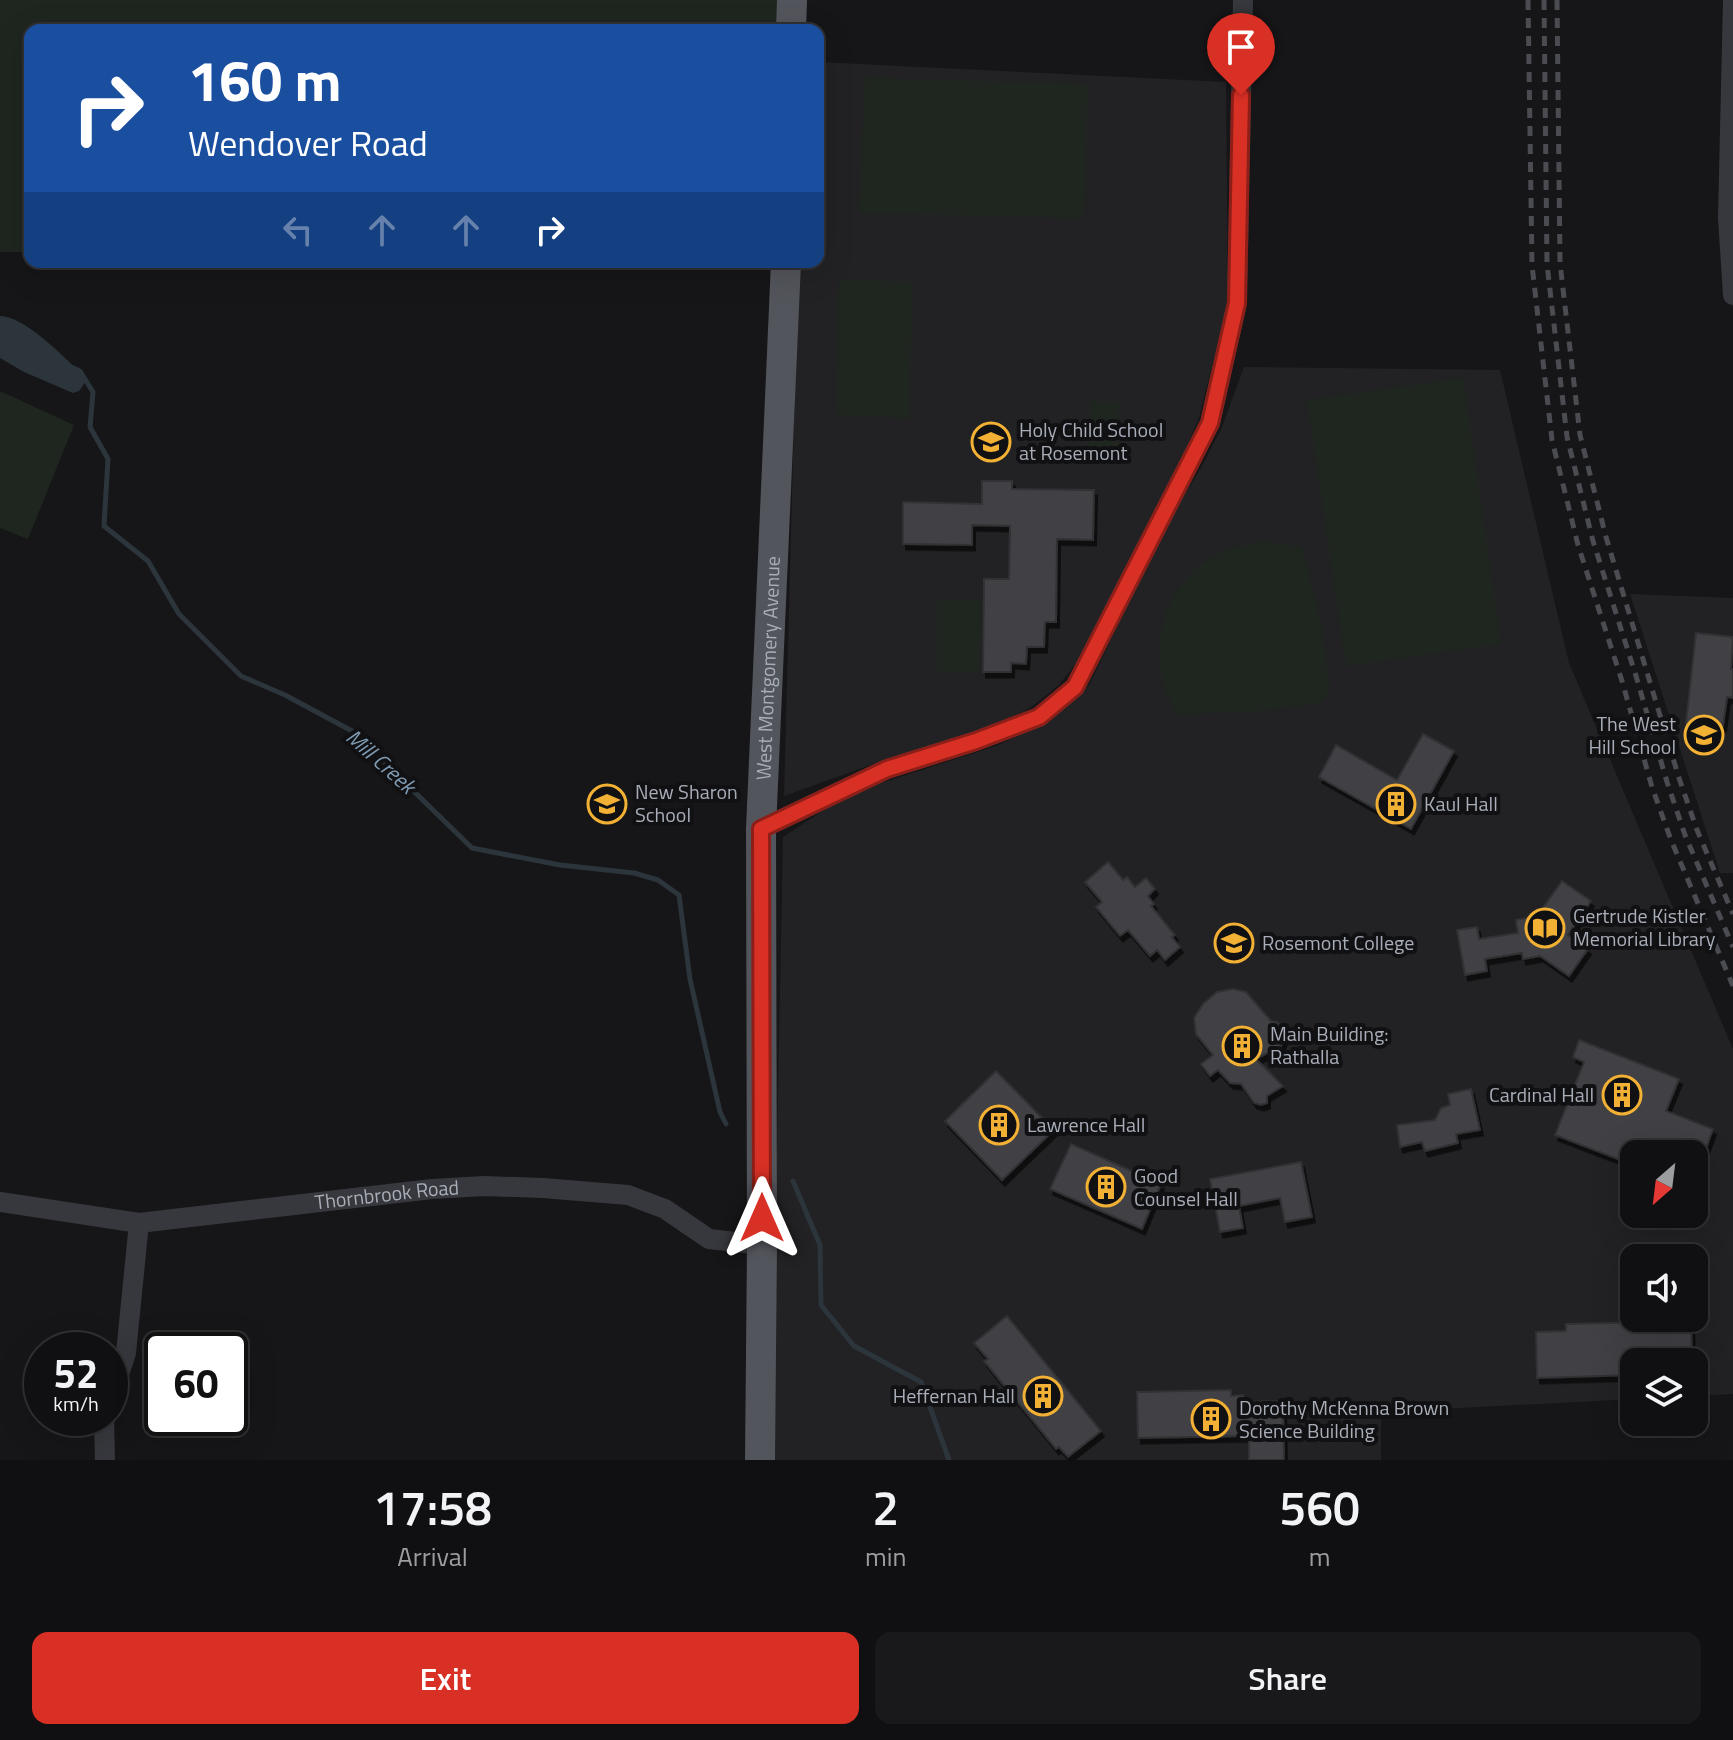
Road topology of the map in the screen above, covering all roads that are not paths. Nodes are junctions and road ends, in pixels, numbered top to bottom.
1 (792, 0) edge
2 (1243, 0) edge
3 (1733, 0) edge
4 (791, 24) edge
5 (786, 268) edge
6 (1733, 295) edge
7 (761, 829) junction
8 (0, 1202) edge
9 (139, 1223) junction
10 (762, 1245) junction
11 (128, 1333) edge
12 (104, 1436) edge
13 (105, 1460) edge
14 (760, 1460) edge

1 - 4 main road
2 - 7 street
3 - 6 street
5 - 7 main road, West Montgomery Avenue
7 - 10 main road, West Montgomery Avenue
8 - 9 street, Thornbrook Road
9 - 10 street, Thornbrook Road
9 - 11 street
10 - 14 main road, West Montgomery Avenue
12 - 13 street

